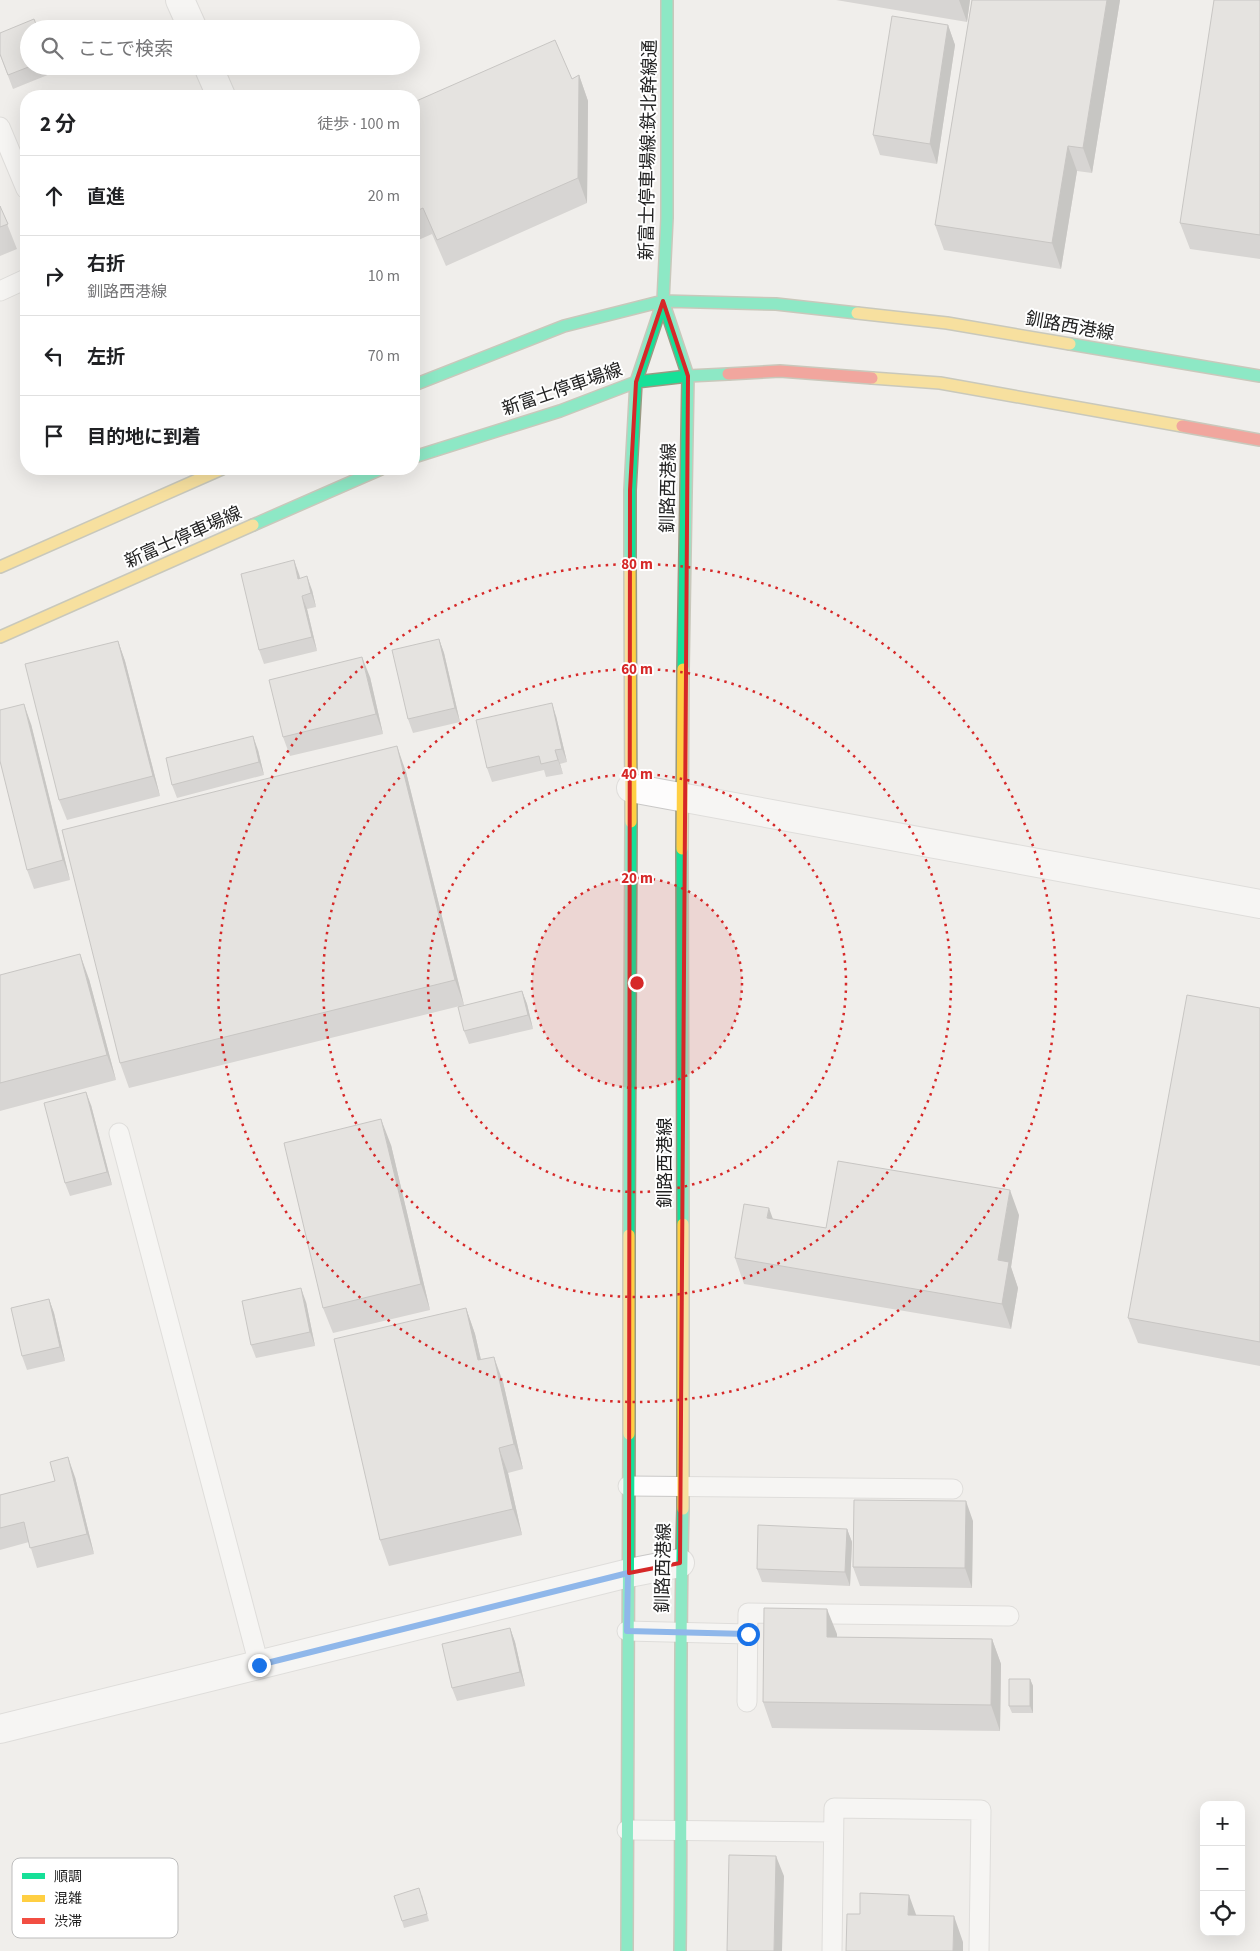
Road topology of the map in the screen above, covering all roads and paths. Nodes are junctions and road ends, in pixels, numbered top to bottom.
1 (180, 0) edge
2 (667, 0) edge
3 (188, 20) edge
4 (212, 75) edge
5 (218, 90) edge
6 (0, 127) edge
7 (20, 175) edge
8 (20, 282) edge
9 (0, 291) edge
10 (663, 301) junction
11 (688, 376) junction
12 (1260, 376) edge
13 (636, 382) junction
14 (420, 383) edge
15 (1236, 436) junction
16 (1260, 440) edge
17 (1260, 447) edge
18 (420, 455) edge
19 (208, 475) edge
20 (367, 475) edge
21 (0, 567) edge
22 (0, 637) edge
23 (631, 788) junction
24 (682, 798) junction
25 (1260, 904) edge
26 (118, 1133) dead end
27 (628, 1486) junction
28 (683, 1486) junction
29 (953, 1489) dead end
30 (680, 1563) junction
31 (628, 1573) junction
32 (1009, 1616) dead end
33 (627, 1631) junction
34 (680, 1632) junction
35 (748, 1634) junction
36 (259, 1665) junction
37 (747, 1702) dead end
38 (1, 1725) edge
39 (627, 1830) junction
40 (682, 1830) junction
41 (834, 1832) junction
42 (627, 1951) edge
43 (680, 1951) edge
44 (832, 1951) edge
45 (979, 1951) edge

1 - 3 street
2 - 10 main road, 新富士停車場線:鉄北幹線通
4 - 5 street
6 - 7 lane
8 - 9 lane
10 - 11 main road, 釧路西港線
10 - 12 main road, 釧路西港線
10 - 13 main road, 釧路西港線
10 - 14 main road
11 - 13 main road
11 - 15 main road
11 - 24 main road, 釧路西港線
13 - 18 main road, 新富士停車場線
13 - 23 main road, 釧路西港線
15 - 16 main road
15 - 17 main road
19 - 21 main road
20 - 22 main road, 新富士停車場線
23 - 24 street
23 - 27 main road, 釧路西港線
24 - 25 street
24 - 28 main road, 釧路西港線
26 - 36 lane
27 - 28 lane
27 - 31 main road, 釧路西港線
28 - 29 lane
28 - 30 main road, 釧路西港線
30 - 31 street
30 - 34 main road, 釧路西港線
31 - 33 main road, 釧路西港線
31 - 36 street
32 - 35 lane
33 - 34 lane
33 - 39 main road, 釧路西港線
34 - 35 lane
34 - 40 main road, 釧路西港線
35 - 37 lane
36 - 38 street
39 - 40 lane
39 - 42 main road, 釧路西港線
40 - 41 lane
40 - 43 main road, 釧路西港線
41 - 44 lane
41 - 45 lane

